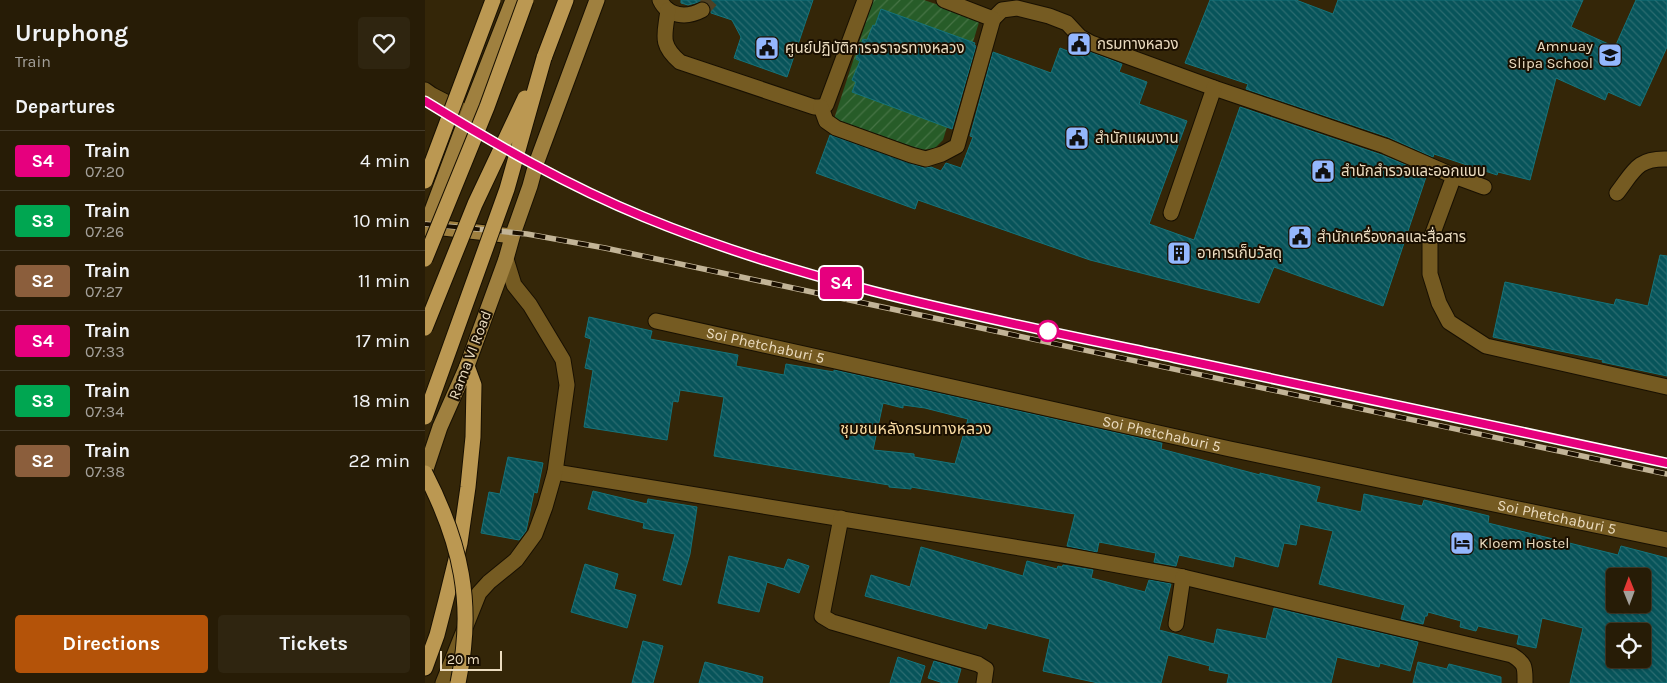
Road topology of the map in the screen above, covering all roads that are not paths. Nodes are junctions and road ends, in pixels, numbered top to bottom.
1 (493, 0) edge
2 (513, 0) edge
3 (525, 0) edge
4 (566, 0) edge
5 (597, 0) edge
6 (865, 0) edge
7 (944, 0) edge
8 (664, 5) edge
9 (702, 10) tunnel mouth
10 (993, 19) junction
11 (543, 58) junction
12 (1214, 88) junction
13 (425, 90) edge
14 (821, 107) junction
15 (469, 114) junction
16 (1667, 159) edge
17 (425, 170) edge
18 (1454, 176) junction
19 (444, 178) junction
20 (425, 182) edge
21 (1484, 187) dead end
22 (1617, 193) dead end
23 (1171, 213) dead end
24 (425, 228) edge
25 (512, 236) junction
26 (425, 259) edge
27 (506, 259) junction
28 (656, 322) dead end
29 (425, 328) edge
30 (467, 366) junction
31 (1667, 387) edge
32 (425, 417) edge
33 (555, 472) junction
34 (425, 473) edge
35 (841, 518) junction
36 (1667, 540) edge
37 (1183, 577) junction
38 (1176, 624) dead end
39 (425, 668) edge
40 (443, 683) edge
41 (458, 683) edge
42 (984, 683) edge
43 (1525, 683) edge

1 - 20 highway, bridge
2 - 15 main road
3 - 26 highway, bridge
4 - 11 highway
5 - 25 main road, Rama VI Road
6 - 14 street
7 - 10 street
8 - 9 street
8 - 14 street
10 - 12 street
10 - 14 street
11 - 29 highway, bridge
11 - 32 highway, bridge
12 - 18 street
12 - 23 street
13 - 15 street
15 - 19 main road
16 - 22 street
17 - 19 street
18 - 21 street
18 - 31 street
19 - 24 main road
24 - 25 main road
25 - 27 main road, Rama VI Road
27 - 30 main road, Rama VI Road
27 - 33 street
28 - 36 street, Soi Phetchaburi 5
30 - 34 main road, Rama VI Road
30 - 39 highway
33 - 35 street
33 - 40 street
34 - 41 highway, bridge
35 - 37 street
35 - 42 street
37 - 38 street
37 - 43 street

